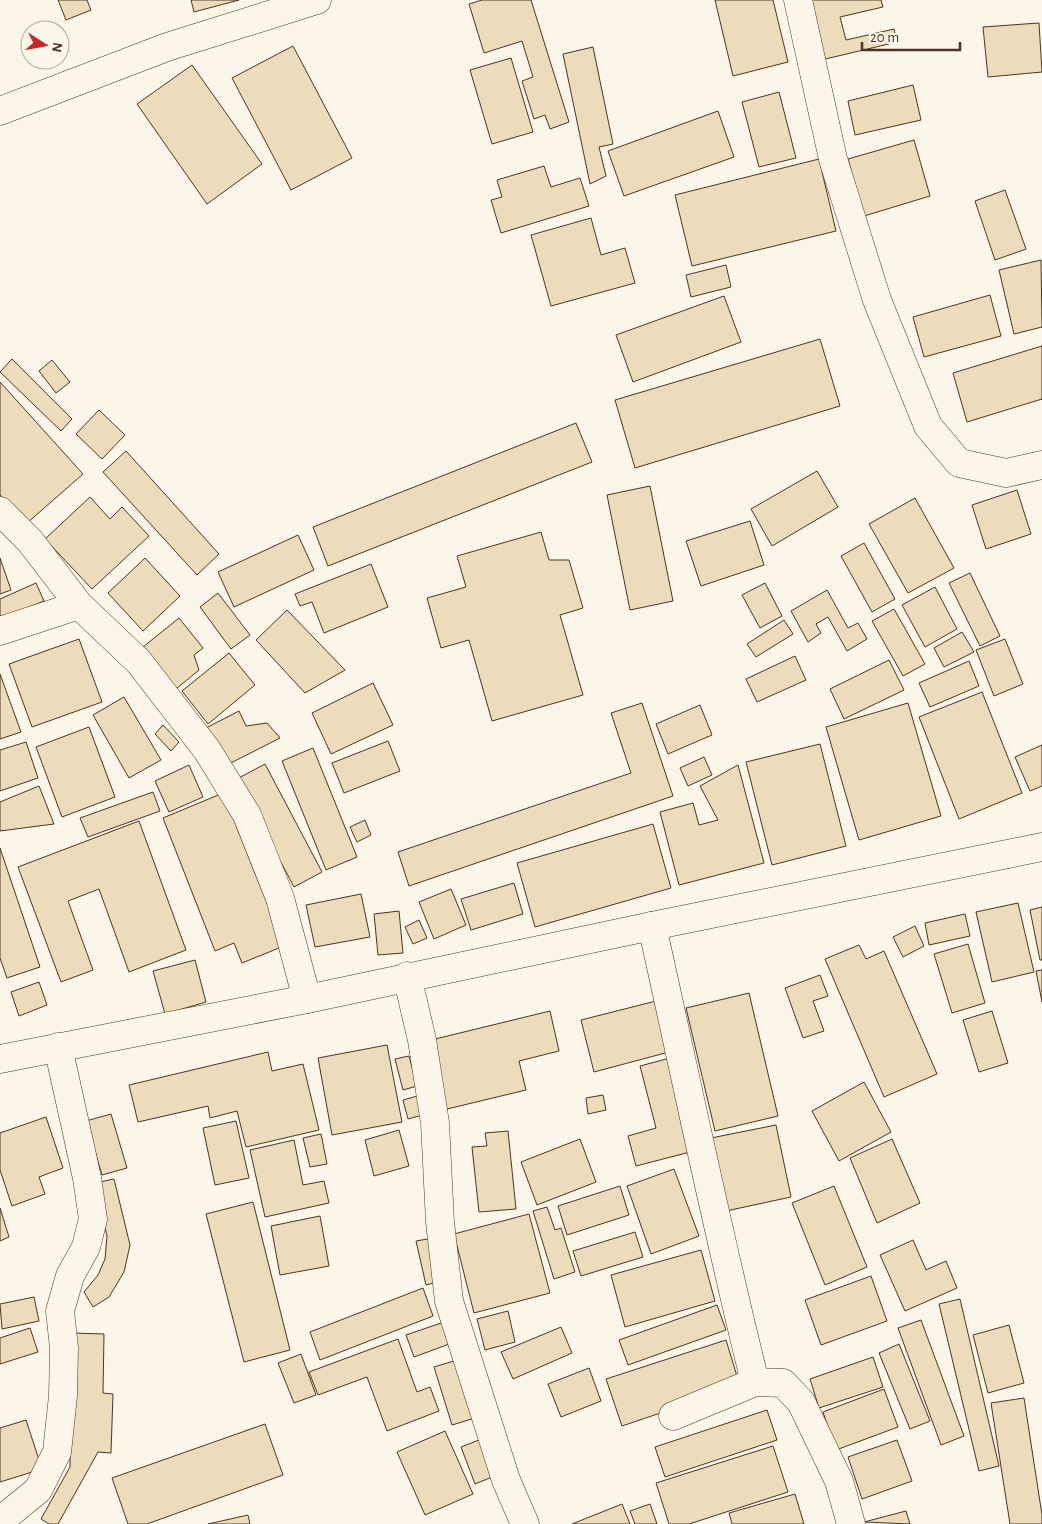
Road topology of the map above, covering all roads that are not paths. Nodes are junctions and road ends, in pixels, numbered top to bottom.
1 (317, 0) edge
2 (798, 0) edge
3 (0, 111) edge
4 (1042, 466) edge
5 (0, 511) edge
6 (79, 605) junction
7 (0, 631) edge
8 (1042, 847) edge
9 (652, 926) junction
10 (407, 976) junction
11 (307, 999) junction
12 (58, 1047) junction
13 (0, 1059) edge
14 (755, 1382) junction
15 (673, 1416) dead end
16 (0, 1521) edge
17 (525, 1524) edge
18 (851, 1524) edge

1 - 3 street
2 - 4 street
5 - 6 street
6 - 7 street
6 - 11 street
8 - 9 street
9 - 10 street
9 - 14 street
10 - 11 street
10 - 17 street
11 - 12 street
12 - 13 street
12 - 16 street
14 - 15 street
14 - 18 street

